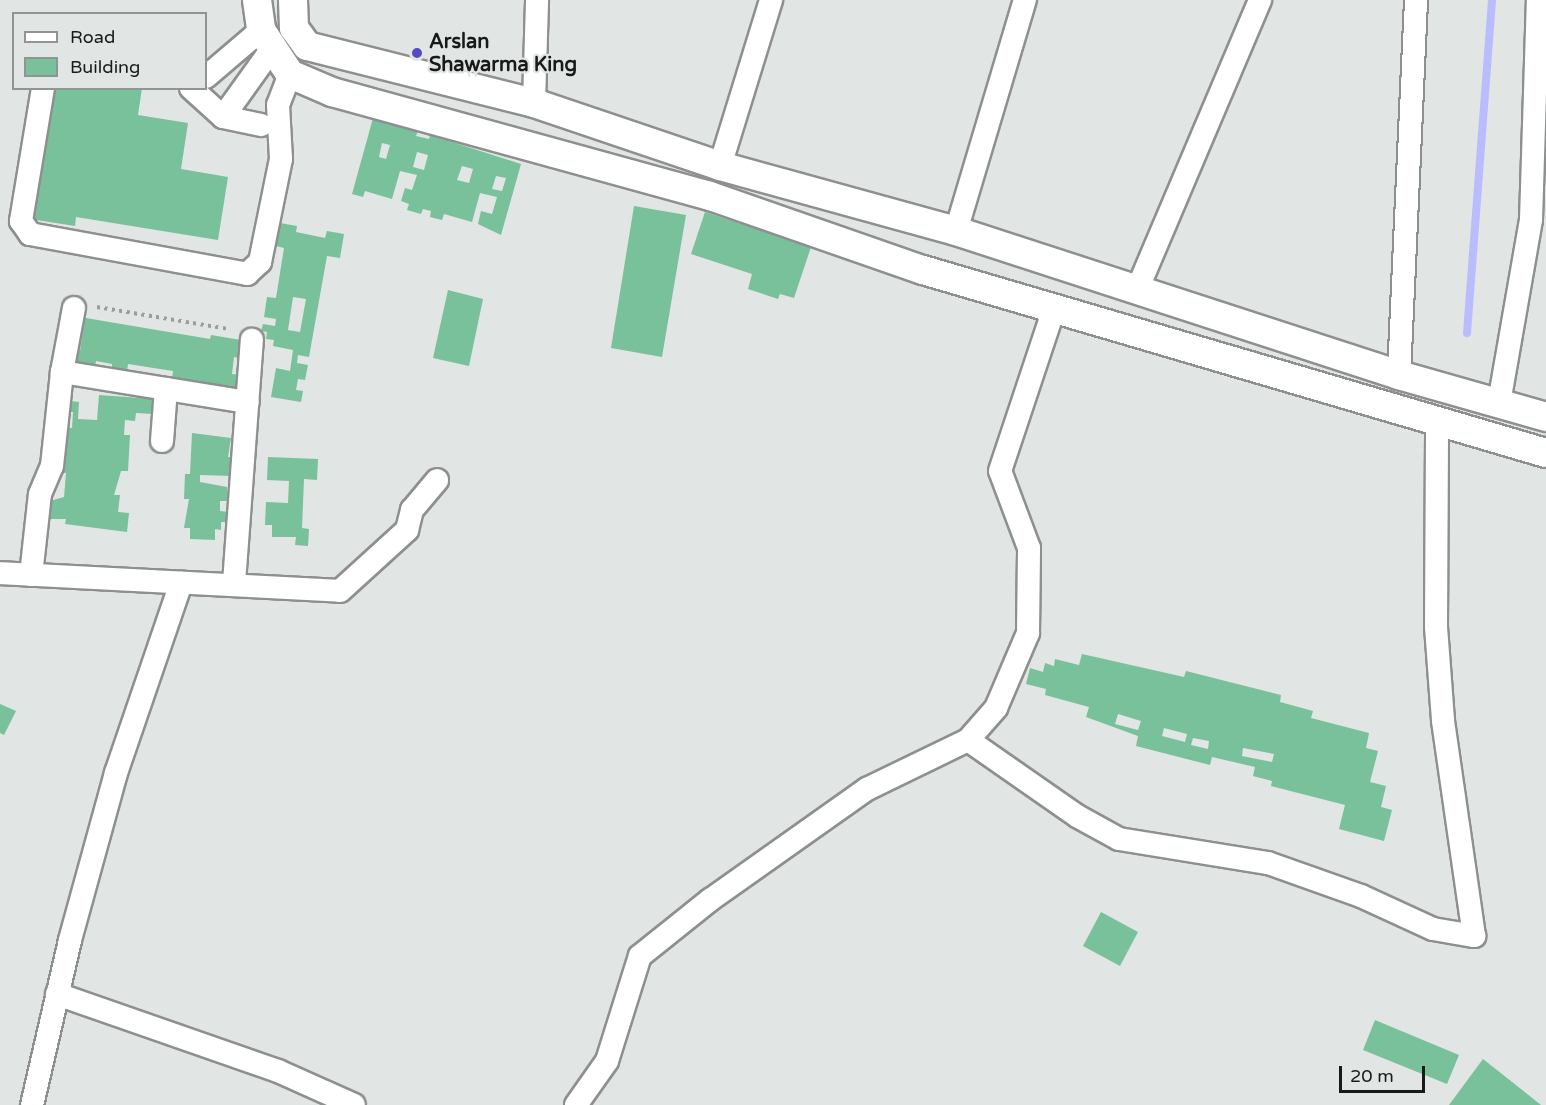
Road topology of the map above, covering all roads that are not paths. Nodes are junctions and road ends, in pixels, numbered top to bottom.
1 (257, 0) edge
2 (293, 0) edge
3 (537, 0) edge
4 (771, 0) edge
5 (1025, 0) edge
6 (1260, 0) edge
7 (1416, 0) edge
8 (1538, 0) edge
9 (266, 40) junction
10 (290, 74) junction
11 (207, 76) edge
12 (43, 90) edge
13 (193, 90) edge
14 (534, 103) junction
15 (223, 117) junction
16 (261, 125) dead end
17 (720, 166) junction
18 (826, 195) junction
19 (1539, 220) edge
20 (812, 231) junction
21 (956, 231) junction
22 (1137, 290) junction
23 (74, 308) road end
24 (1054, 309) junction
25 (252, 340) road end
26 (1335, 354) junction
27 (62, 372) junction
28 (1399, 375) junction
29 (166, 389) junction
30 (1329, 389) junction
31 (248, 402) junction
32 (1499, 403) junction
33 (1546, 417) edge
34 (1437, 420) junction
35 (162, 441) dead end
36 (1546, 453) edge
37 (437, 480) dead end
38 (0, 573) edge
39 (32, 575) junction
40 (181, 583) junction
41 (234, 583) junction
42 (968, 740) junction
43 (57, 994) junction
44 (319, 1098) edge
45 (32, 1105) edge
46 (354, 1105) edge
47 (576, 1105) edge

1 - 9 street
2 - 14 street
3 - 14 street
4 - 17 street
5 - 21 street
6 - 22 street
7 - 28 street
8 - 19 street
9 - 10 street
9 - 11 street
9 - 15 street
10 - 12 street
10 - 20 street
13 - 15 street
14 - 17 street
15 - 16 street
17 - 18 street
18 - 20 street
18 - 21 street
19 - 32 street
20 - 24 street
21 - 22 street
22 - 26 street
23 - 27 street
24 - 30 street
24 - 42 street
25 - 31 street
26 - 28 street
26 - 30 street
27 - 29 street
27 - 39 street
28 - 32 street
29 - 31 street
29 - 35 street
30 - 34 street
31 - 41 street
32 - 33 street
34 - 36 street
34 - 42 street
37 - 41 street
38 - 39 street
39 - 40 street
40 - 41 street
40 - 43 street
42 - 47 street
43 - 44 street
43 - 45 street
44 - 46 street

